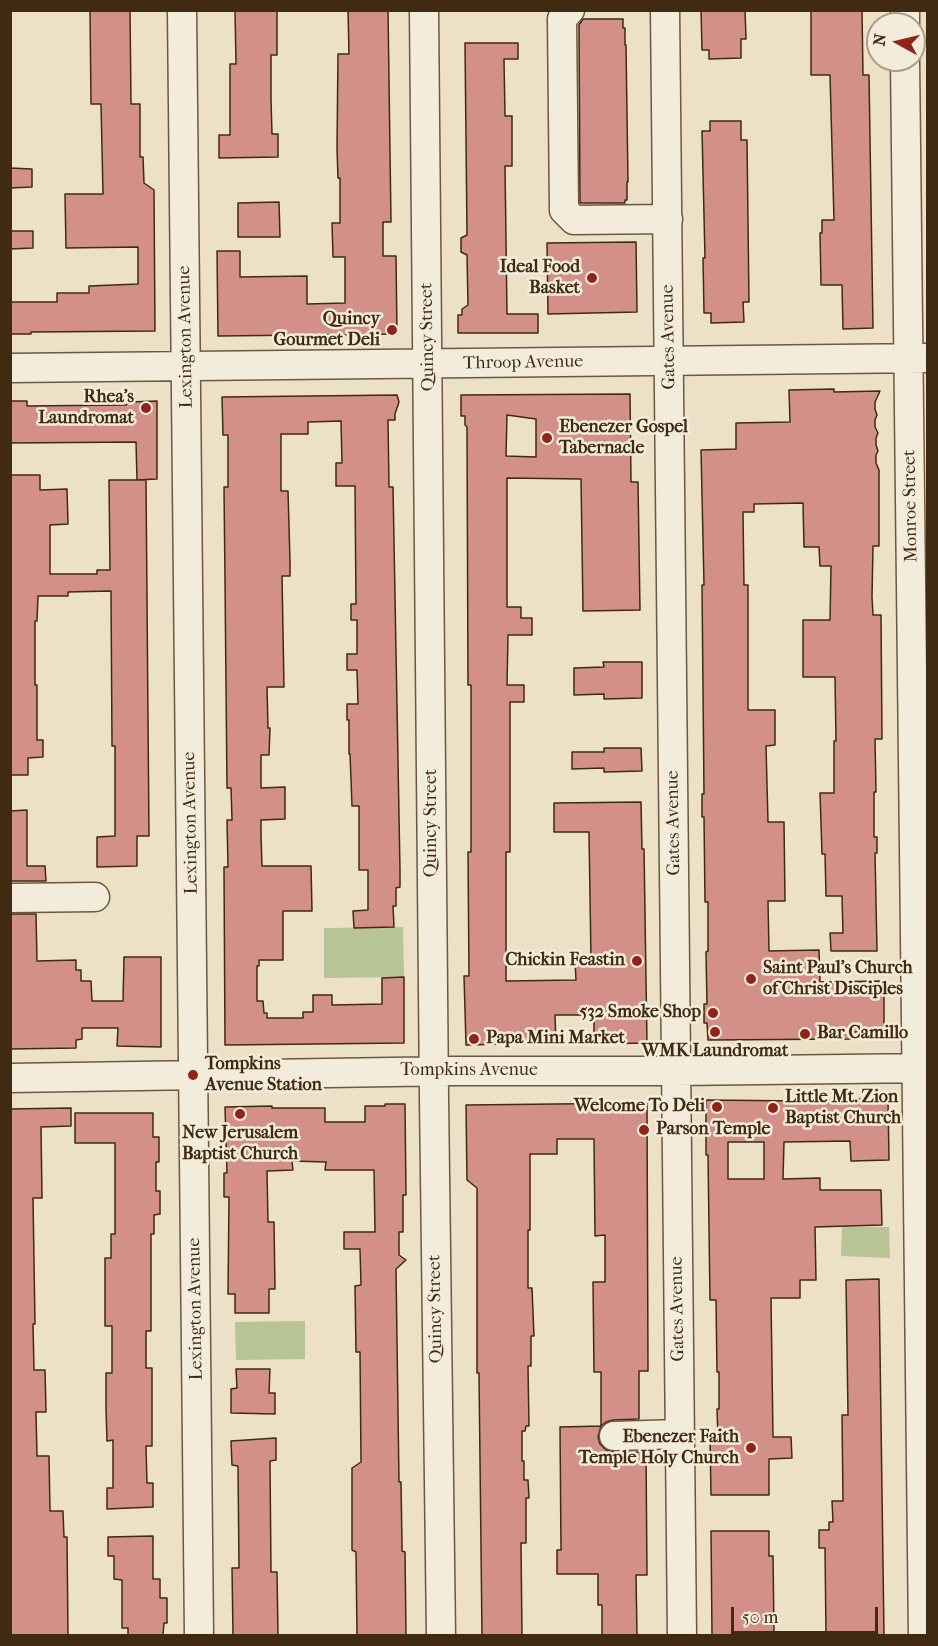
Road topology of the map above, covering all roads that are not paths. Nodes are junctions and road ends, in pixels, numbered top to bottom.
1 (182, 10) edge
2 (424, 10) edge
3 (570, 10) edge
4 (665, 10) edge
5 (906, 72) edge
6 (668, 219) junction
7 (919, 359) edge
8 (669, 361) junction
9 (428, 364) junction
10 (186, 366) junction
11 (10, 368) edge
12 (95, 897) dead end
13 (10, 898) edge
14 (922, 1069) edge
15 (434, 1071) junction
16 (676, 1071) junction
17 (194, 1076) junction
18 (10, 1078) edge
19 (680, 1434) junction
20 (614, 1436) dead end
21 (200, 1635) edge
22 (441, 1635) edge
23 (682, 1635) edge
24 (923, 1635) edge

1 - 10 street, Lexington Avenue
2 - 9 street, Quincy Street
3 - 6 street
4 - 6 street, Gates Avenue
5 - 7 street, Monroe Street
6 - 8 street, Gates Avenue
7 - 8 street, Throop Avenue
7 - 14 street, Monroe Street
8 - 9 street, Throop Avenue
8 - 16 street, Gates Avenue
9 - 10 street, Throop Avenue
9 - 15 street, Quincy Street
10 - 11 street, Throop Avenue
10 - 17 street, Lexington Avenue
12 - 13 street
14 - 16 street, Tompkins Avenue
14 - 24 street, Monroe Street
15 - 16 street, Tompkins Avenue
15 - 17 street, Tompkins Avenue
15 - 22 street, Quincy Street
16 - 19 street, Gates Avenue
17 - 18 street, Tompkins Avenue
17 - 21 street, Lexington Avenue
19 - 20 street
19 - 23 street, Gates Avenue

